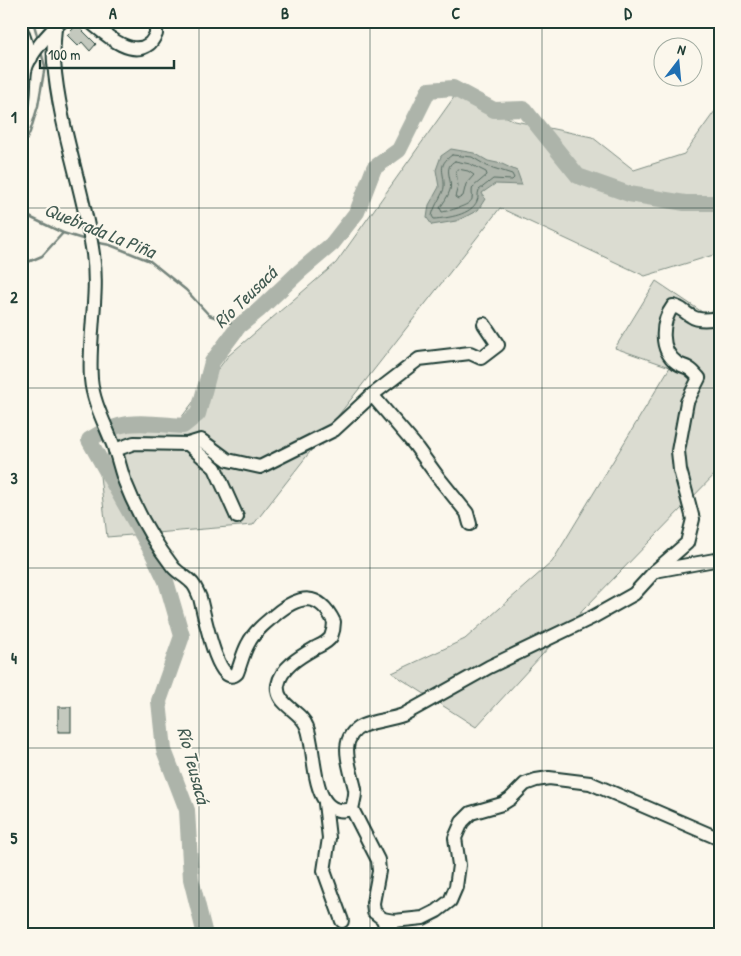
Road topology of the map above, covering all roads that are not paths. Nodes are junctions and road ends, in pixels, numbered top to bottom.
1 (89, 21) edge
2 (156, 21) edge
3 (58, 25) edge
4 (21, 28) edge
5 (33, 56) junction
6 (21, 110) edge
7 (720, 317) edge
8 (484, 324) dead end
9 (372, 394) junction
10 (188, 444) junction
11 (115, 450) junction
12 (238, 517) dead end
13 (470, 524) dead end
14 (720, 559) edge
15 (656, 571) junction
16 (325, 804) junction
17 (352, 809) junction
18 (720, 839) edge
19 (383, 920) junction
20 (342, 921) dead end
21 (388, 935) edge

1 - 2 street
3 - 5 street
3 - 11 street
4 - 5 street
5 - 6 street
7 - 15 street
8 - 9 street
9 - 10 street
9 - 13 street
10 - 11 street
10 - 12 street
11 - 16 street
14 - 15 street
15 - 17 street
16 - 17 street
16 - 20 street
17 - 19 street
18 - 19 street
19 - 21 street

